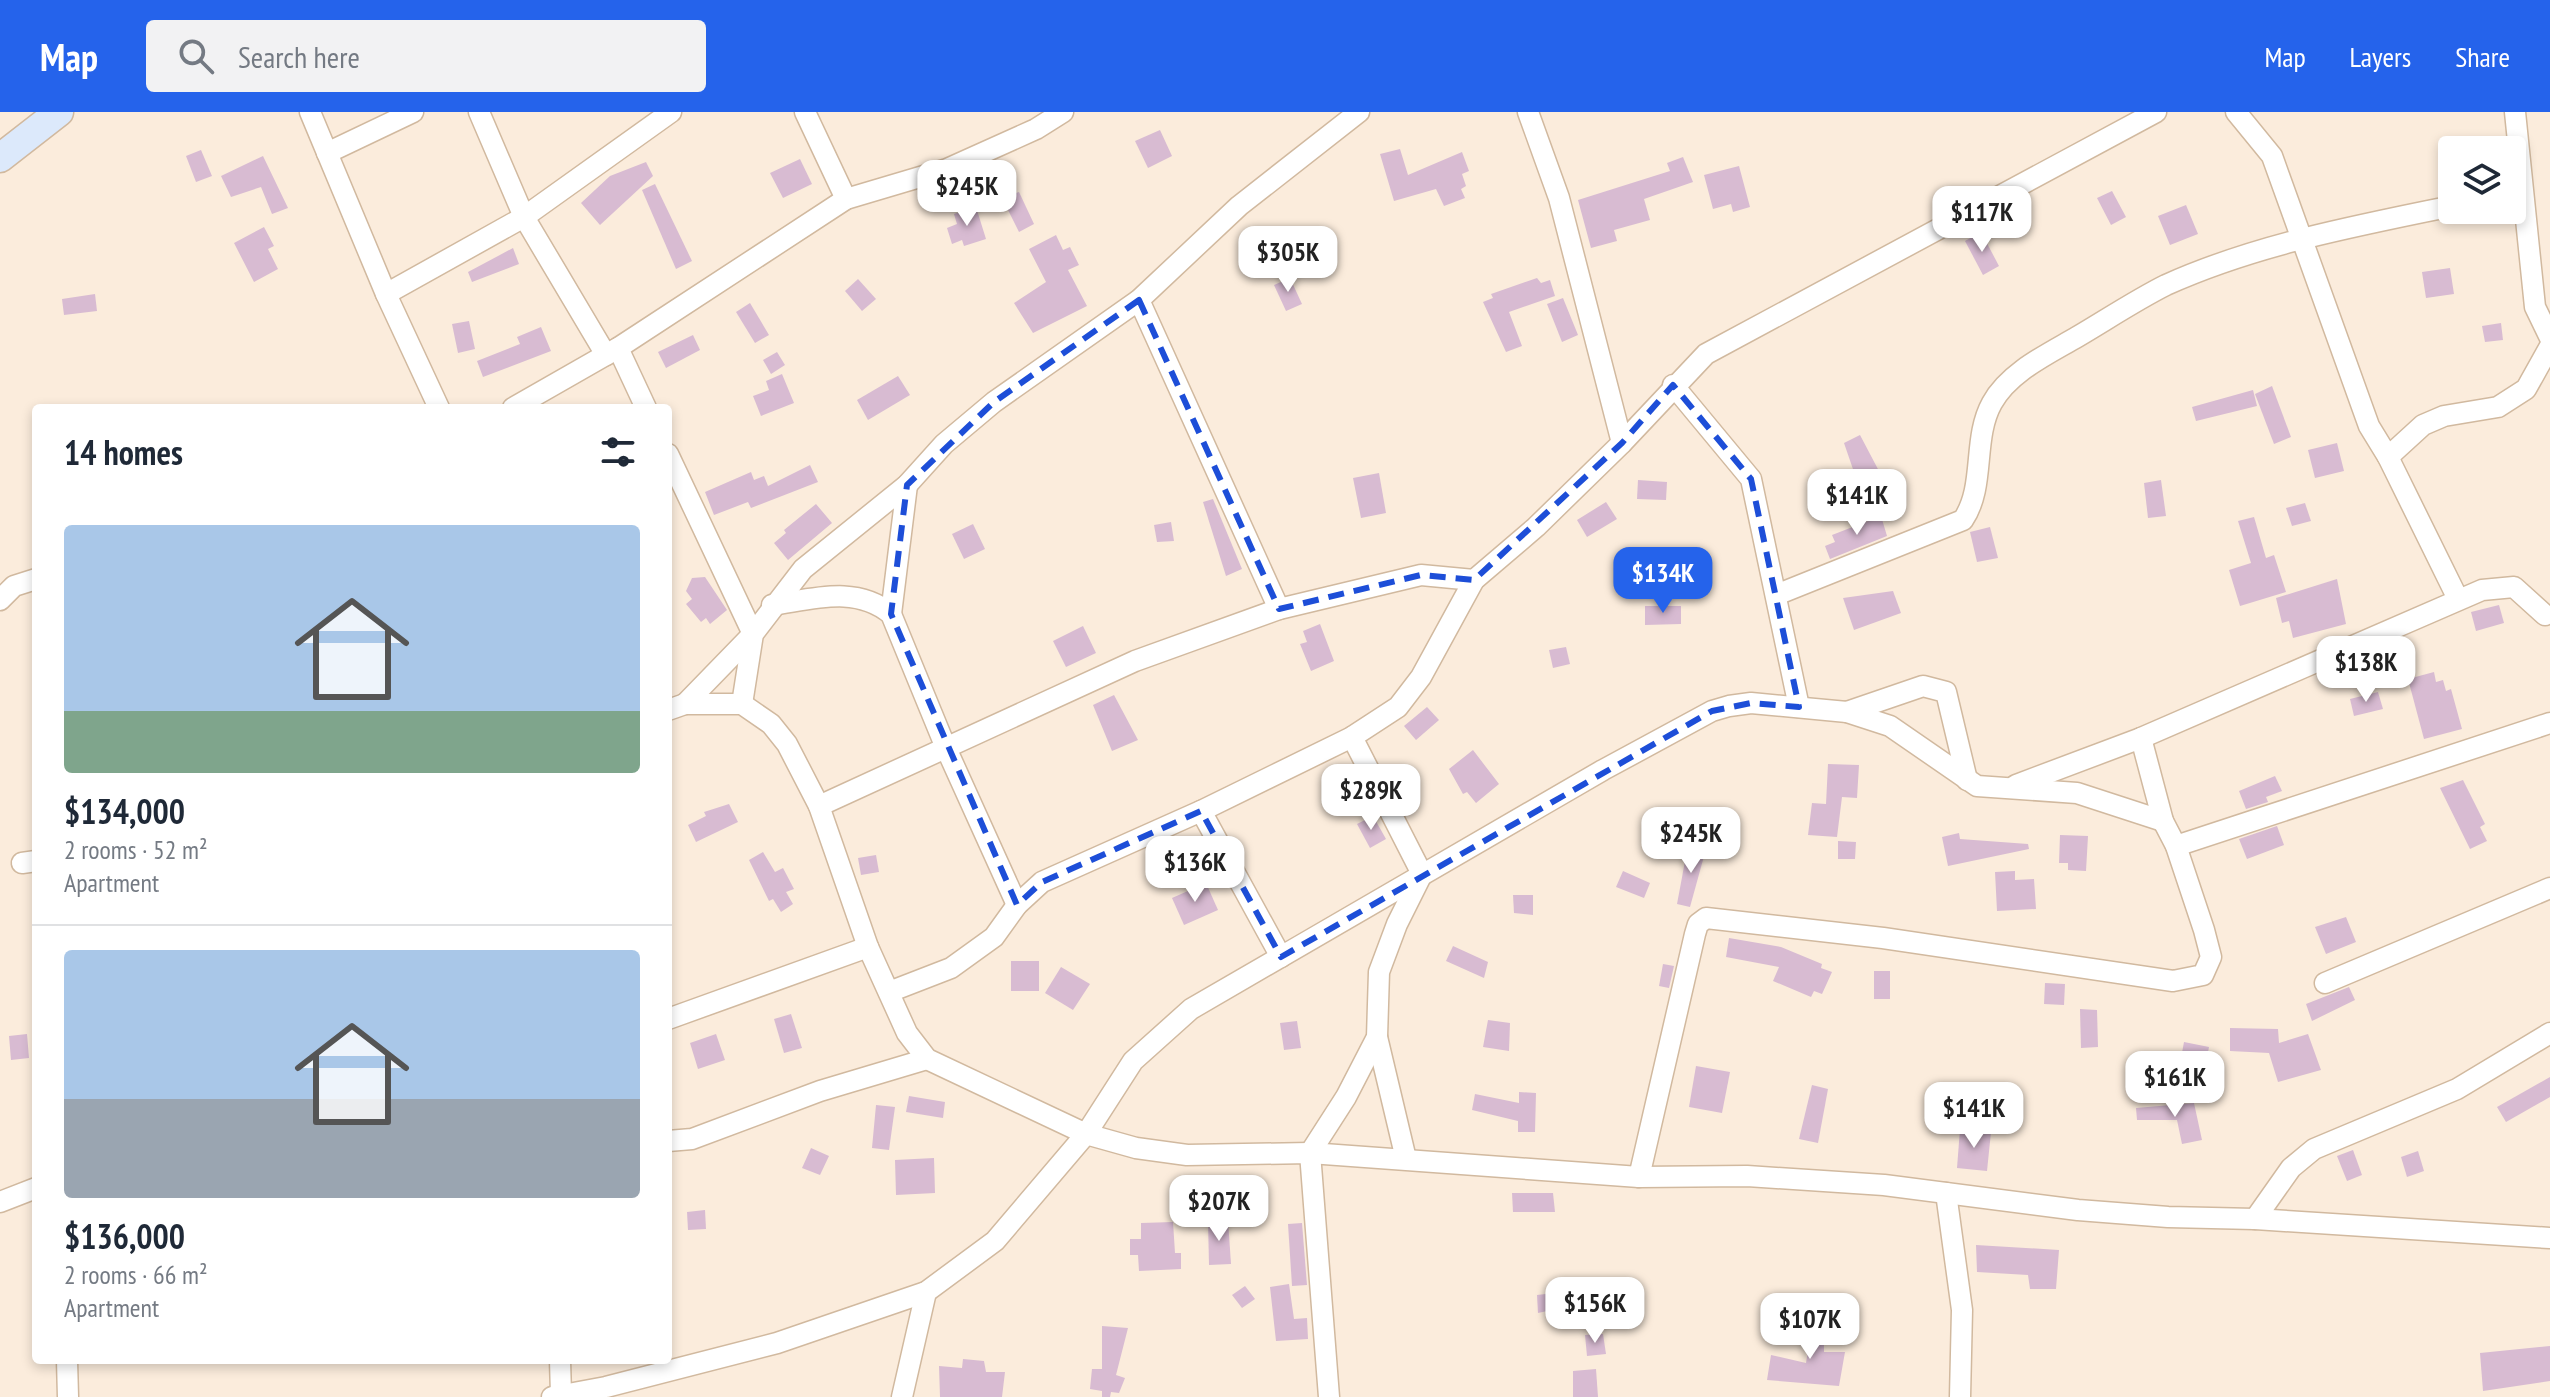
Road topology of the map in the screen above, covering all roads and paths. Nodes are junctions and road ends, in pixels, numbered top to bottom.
1 (59, 112) edge
2 (310, 112) edge
3 (413, 112) edge
4 (479, 112) edge
5 (671, 112) edge
6 (805, 112) edge
7 (1063, 112) edge
8 (1359, 112) edge
9 (1528, 112) edge
10 (2156, 112) edge
11 (2236, 112) edge
12 (2515, 112) edge
13 (2516, 136) edge
14 (327, 153) junction
15 (0, 158) edge
16 (846, 199) junction
17 (2438, 209) edge
18 (524, 217) junction
19 (2522, 224) edge
20 (2300, 238) junction
21 (386, 294) junction
22 (1139, 300) junction
23 (2550, 338) edge
24 (2550, 346) edge
25 (612, 352) junction
26 (1673, 385) junction
27 (437, 404) edge
28 (520, 404) edge
29 (644, 404) edge
30 (1622, 443) junction
31 (2388, 457) junction
32 (672, 462) edge
33 (907, 485) junction
34 (32, 580) edge
35 (1474, 580) junction
36 (1776, 595) junction
37 (2458, 599) junction
38 (0, 600) edge
39 (772, 605) junction
40 (1279, 609) junction
41 (891, 614) junction
42 (2548, 617) edge
43 (753, 634) junction
44 (742, 704) junction
45 (676, 707) edge
46 (1799, 707) junction
47 (1847, 712) junction
48 (2550, 723) edge
49 (1352, 737) junction
50 (2141, 738) junction
51 (946, 748) junction
52 (1967, 780) junction
53 (2008, 789) junction
54 (819, 806) junction
55 (1201, 811) junction
56 (2163, 821) junction
57 (2176, 846) junction
58 (1422, 874) junction
59 (2550, 888) edge
60 (1017, 905) junction
61 (868, 947) junction
62 (1281, 957) junction
63 (2325, 983) dead end
64 (889, 992) junction
65 (672, 1018) edge
66 (2550, 1033) edge
67 (1377, 1037) junction
68 (927, 1059) junction
69 (1086, 1134) junction
70 (672, 1141) edge
71 (1310, 1153) junction
72 (1406, 1159) junction
73 (1639, 1177) junction
74 (32, 1190) edge
75 (1946, 1193) junction
76 (0, 1202) edge
77 (2255, 1219) junction
78 (2550, 1238) edge
79 (926, 1292) junction
80 (67, 1364) edge
81 (560, 1364) edge
82 (557, 1396) edge
83 (68, 1397) edge
84 (902, 1397) edge
85 (1329, 1397) edge
86 (1960, 1397) edge

1 - 15 street
2 - 14 street
3 - 14 street
4 - 18 street
5 - 18 street
6 - 16 street
7 - 16 street
8 - 22 street
9 - 30 street
10 - 26 street
11 - 20 street
12 - 13 street
14 - 21 street
16 - 25 street
17 - 20 street
18 - 21 street
18 - 25 street
19 - 23 street
20 - 31 street
20 - 36 street
21 - 27 street
22 - 33 street
22 - 40 street
24 - 31 street
25 - 28 street
25 - 29 street
26 - 30 street
26 - 36 street
30 - 35 street
31 - 37 street
32 - 43 street
33 - 39 street
33 - 41 street
34 - 38 street
35 - 40 street
35 - 49 street
36 - 46 street
37 - 42 street
37 - 50 street
39 - 41 street
39 - 43 street
40 - 51 street
41 - 51 street
43 - 44 street
43 - 45 street
44 - 45 street
44 - 54 street
46 - 47 street
46 - 58 street
47 - 52 street
47 - 52 street
48 - 57 street
49 - 55 street
49 - 58 street
50 - 53 street
50 - 56 street
51 - 54 street
51 - 60 street
52 - 53 street
53 - 56 street
54 - 61 street
55 - 60 street
55 - 62 street
56 - 57 street
57 - 73 street
58 - 62 street
58 - 67 street
59 - 63 street
60 - 64 street
61 - 64 street
61 - 65 street
62 - 69 street
64 - 68 street
66 - 77 street
67 - 71 street
67 - 72 street
68 - 69 street
68 - 70 street
69 - 71 street
69 - 79 street
71 - 72 street
71 - 85 street
72 - 73 street
73 - 75 street
74 - 76 street
75 - 77 street
75 - 86 street
77 - 78 street
79 - 82 street
79 - 84 street
80 - 83 street
81 - 82 street

